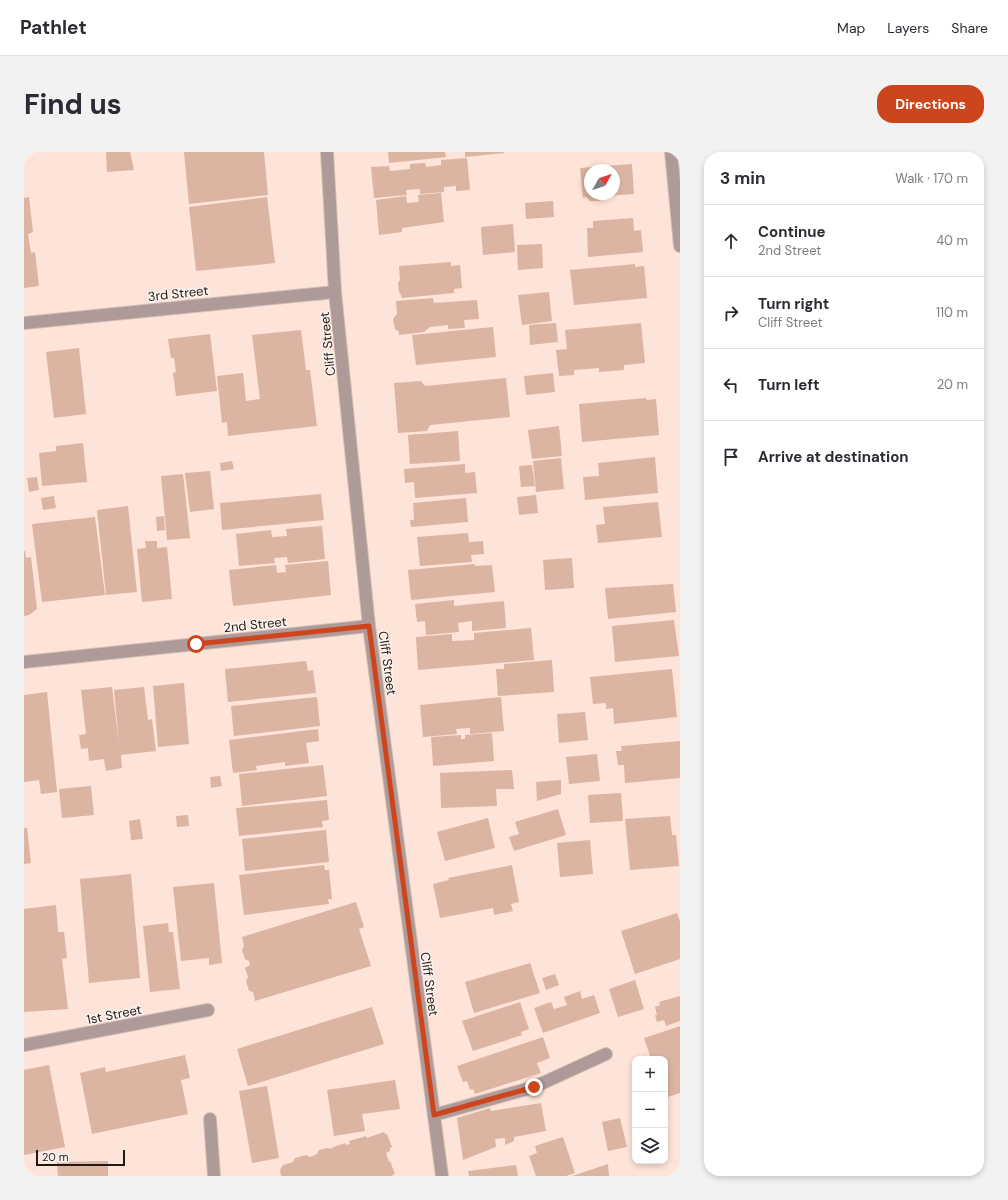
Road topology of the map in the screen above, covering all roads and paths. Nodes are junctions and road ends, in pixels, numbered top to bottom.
1 (327, 152) edge
2 (671, 152) edge
3 (680, 246) edge
4 (335, 292) junction
5 (24, 323) edge
6 (369, 626) junction
7 (24, 662) edge
8 (208, 1010) dead end
9 (24, 1045) edge
10 (606, 1054) dead end
11 (434, 1115) junction
12 (210, 1119) dead end
13 (214, 1176) edge
14 (442, 1176) edge

1 - 4 street, Cliff Street
2 - 3 street
4 - 5 street, 3rd Street
4 - 6 street, Cliff Street
6 - 7 street, 2nd Street
6 - 11 street, Cliff Street
8 - 9 street, 1st Street
10 - 11 street
11 - 14 street, Cliff Street
12 - 13 street

